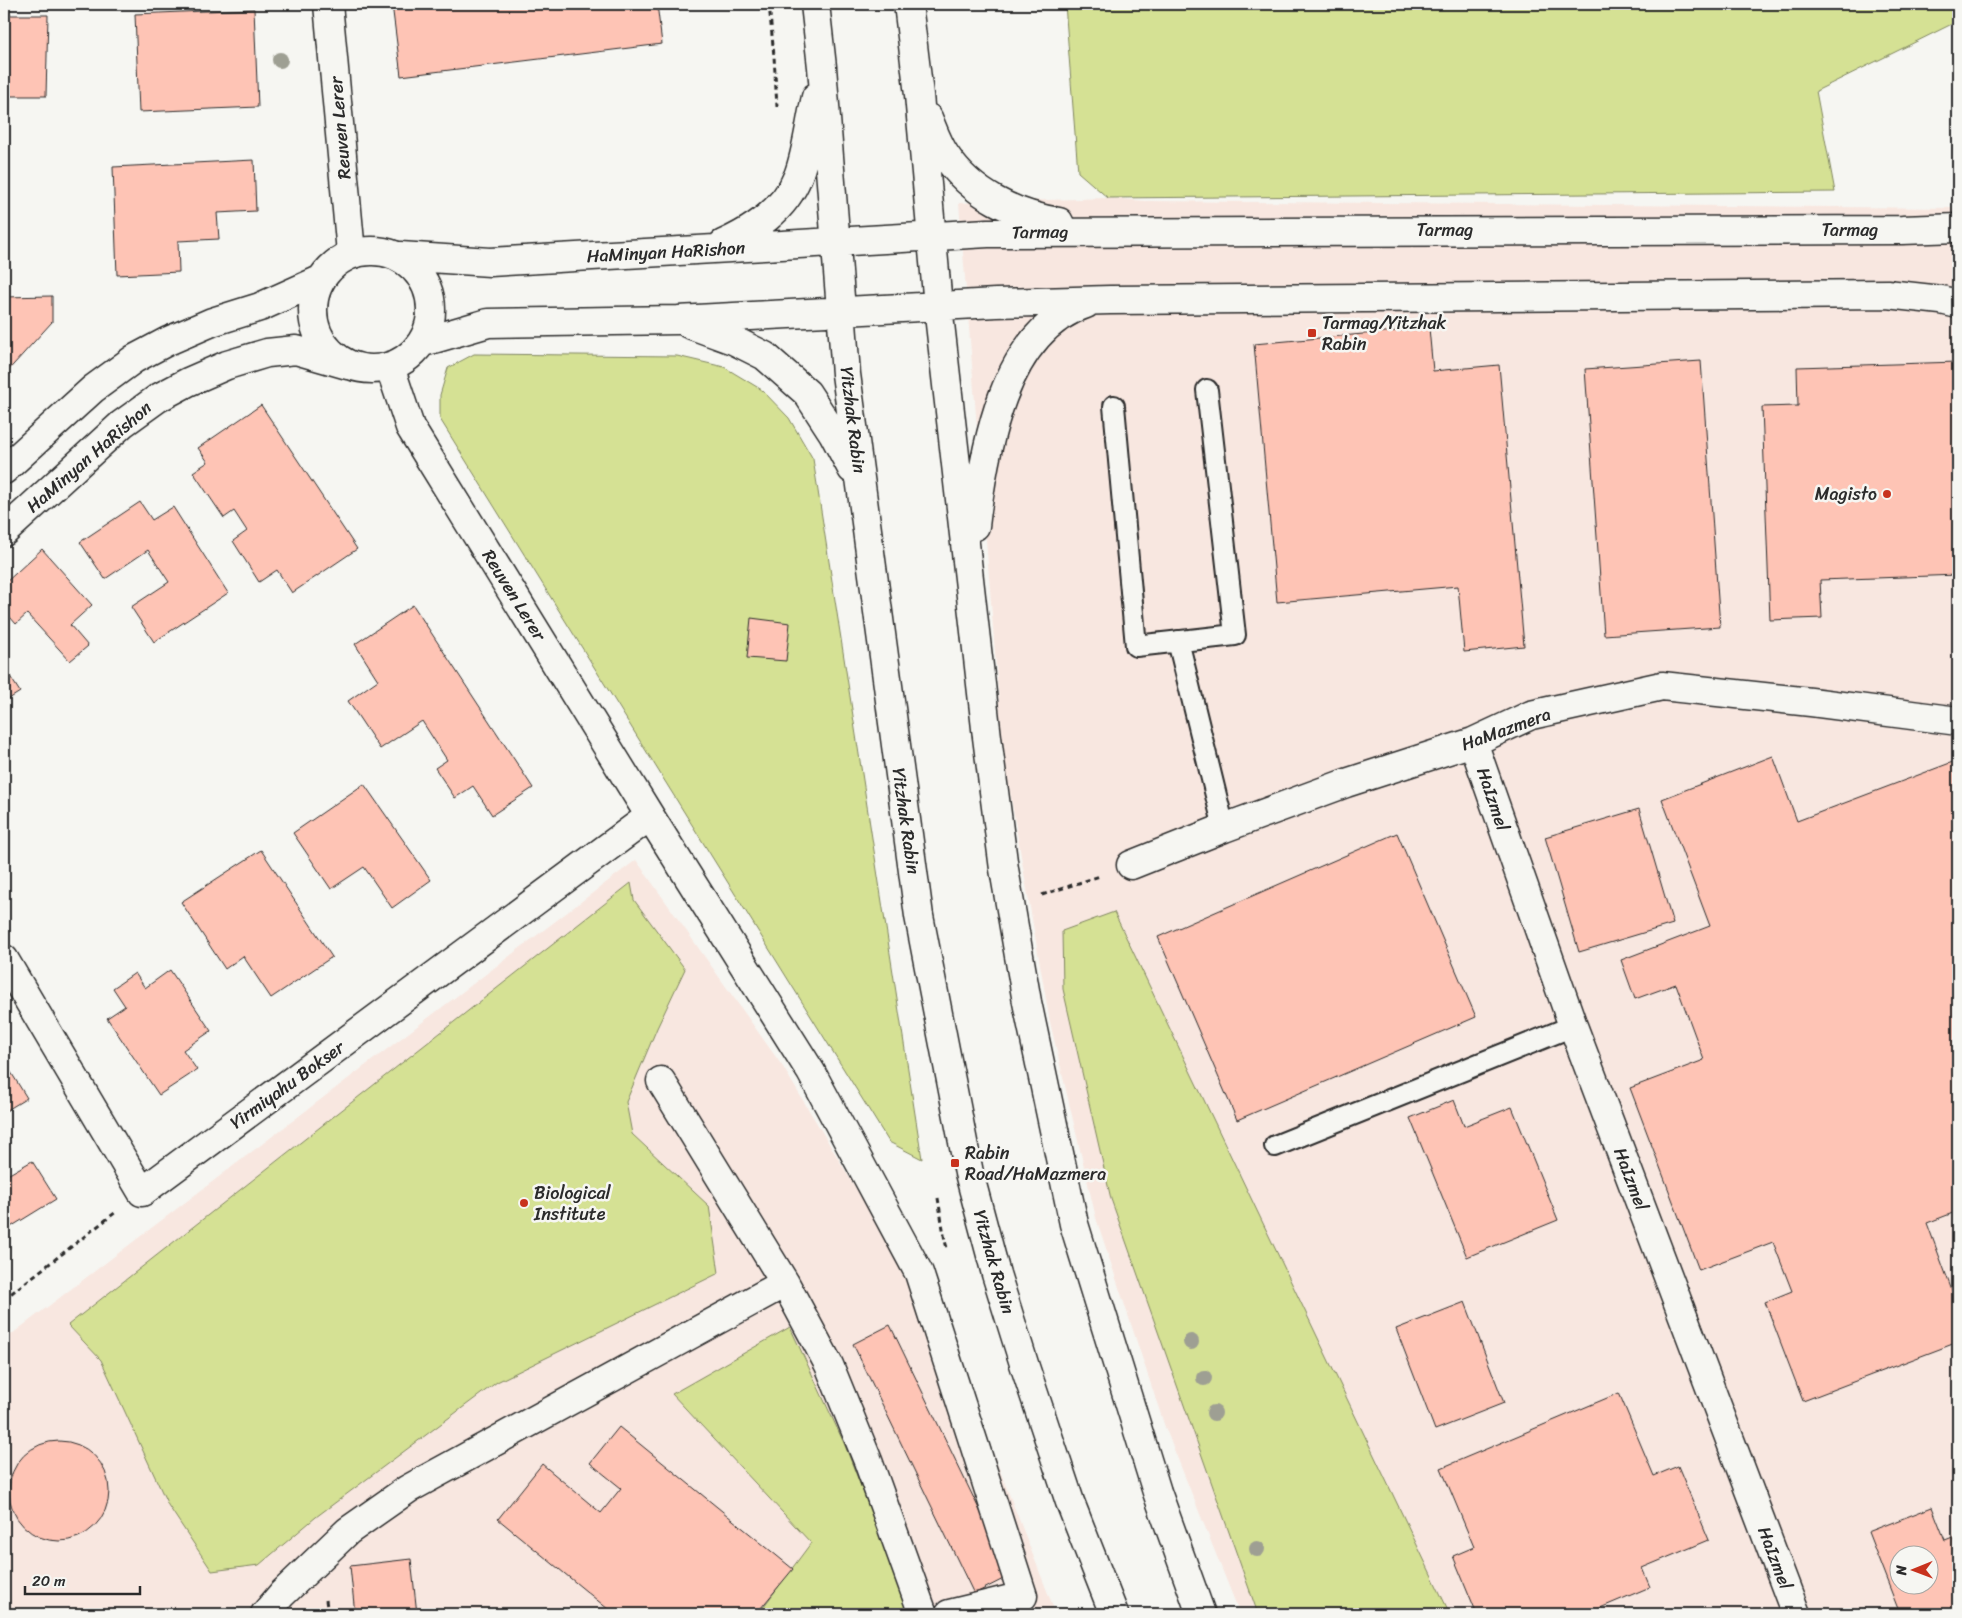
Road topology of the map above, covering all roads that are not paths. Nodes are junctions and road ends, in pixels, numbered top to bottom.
1 (328, 4) edge
2 (815, 4) edge
3 (908, 4) edge
4 (822, 66) junction
5 (919, 95) junction
6 (1958, 228) edge
7 (1132, 231) junction
8 (932, 236) junction
9 (836, 241) junction
10 (713, 249) junction
11 (351, 253) junction
12 (400, 256) junction
13 (320, 280) junction
14 (1110, 300) junction
15 (1958, 304) edge
16 (938, 306) junction
17 (840, 310) junction
18 (678, 320) junction
19 (423, 342) junction
20 (348, 365) junction
21 (390, 367) junction
22 (1207, 390) dead end
23 (1114, 406) dead end
24 (4, 470) edge
25 (862, 494) junction
26 (4, 532) edge
27 (972, 597) junction
28 (1178, 641) junction
29 (1958, 721) edge
30 (1473, 742) junction
31 (650, 816) junction
32 (1224, 828) junction
33 (1131, 865) road end
34 (4, 959) edge
35 (1573, 1026) junction
36 (661, 1081) dead end
37 (1275, 1146) dead end
38 (785, 1283) junction
39 (265, 1614) edge
40 (923, 1614) edge
41 (949, 1614) edge
42 (1114, 1614) edge
43 (1200, 1614) edge
44 (1796, 1614) edge

1 - 11 street, Reuven Lerer
2 - 4 street, Yitzhak Rabin
3 - 5 street
4 - 9 street, Yitzhak Rabin
4 - 10 street
5 - 7 street
5 - 8 street
6 - 7 street, Tarmag
7 - 8 street, Tarmag
8 - 9 street, HaMinyan HaRishon
8 - 16 street
9 - 10 street, HaMinyan HaRishon
9 - 17 street, Yitzhak Rabin
10 - 12 street, HaMinyan HaRishon
11 - 12 street
11 - 13 street
12 - 19 street
13 - 20 street
13 - 24 street
14 - 15 street
14 - 16 street
14 - 27 street
16 - 17 street
16 - 27 street
17 - 18 street
17 - 25 street, Yitzhak Rabin
18 - 19 street
18 - 25 street
19 - 21 street
20 - 21 street
20 - 26 street, HaMinyan HaRishon
21 - 31 street, Reuven Lerer
22 - 28 lane
23 - 28 lane
25 - 42 street, Yitzhak Rabin
27 - 43 street
28 - 32 lane
29 - 30 street, HaMazmera
30 - 32 street, HaMazmera
30 - 35 street, HaIzmel
31 - 34 street, Yirmiyahu Bokser
31 - 41 street, Reuven Lerer
32 - 33 street, HaMazmera
35 - 37 lane
35 - 44 street, HaIzmel
36 - 38 street
38 - 39 street
38 - 40 street

